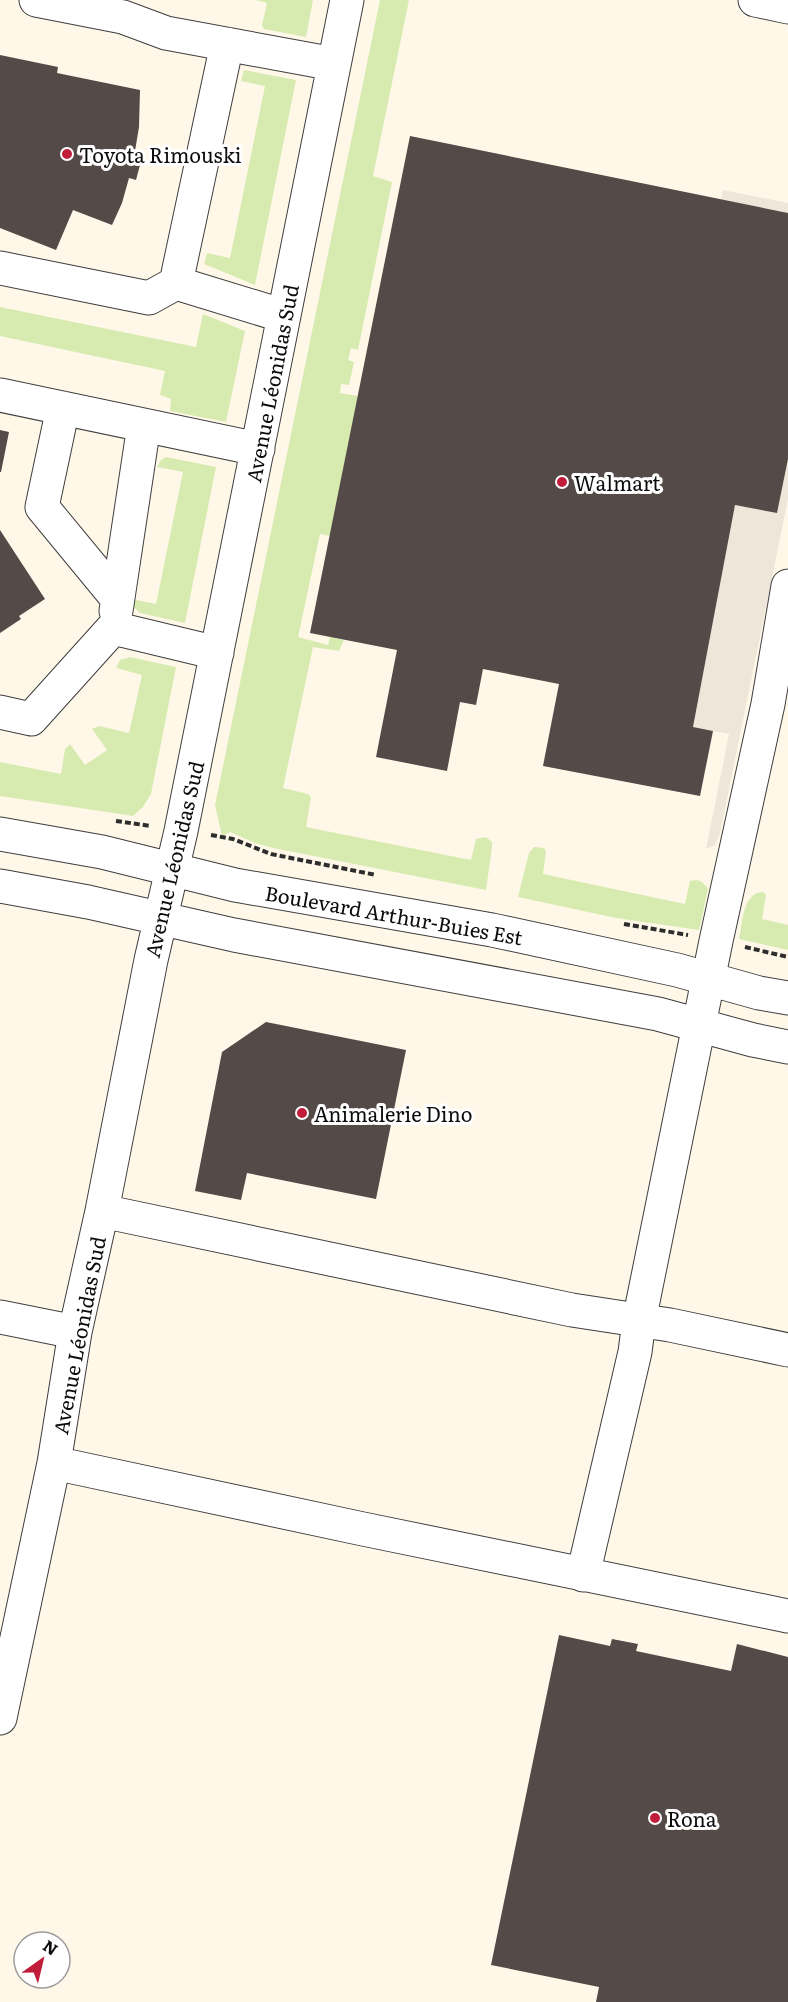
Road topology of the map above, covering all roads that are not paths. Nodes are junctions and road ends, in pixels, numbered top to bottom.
1 (36, 0) edge
2 (347, 0) edge
3 (755, 0) edge
4 (788, 7) edge
5 (226, 44) junction
6 (334, 64) junction
7 (0, 268) edge
8 (176, 283) junction
9 (284, 316) junction
10 (0, 395) edge
11 (63, 408) junction
12 (144, 425) junction
13 (258, 448) junction
14 (788, 586) edge
15 (115, 613) junction
16 (217, 653) junction
17 (0, 712) edge
18 (0, 834) edge
19 (172, 869) junction
20 (0, 886) edge
21 (160, 919) junction
22 (709, 978) junction
23 (788, 998) edge
24 (700, 1025) junction
25 (788, 1047) edge
26 (102, 1211) junction
27 (0, 1317) edge
28 (639, 1321) junction
29 (75, 1332) junction
30 (788, 1350) edge
31 (54, 1463) junction
32 (583, 1575) junction
33 (788, 1616) edge
34 (0, 1718) edge

1 - 5 street
2 - 6 street, Avenue Léonidas Sud
3 - 4 street
5 - 6 street
5 - 8 street
6 - 9 street, Avenue Léonidas Sud
7 - 8 street
8 - 9 street
9 - 13 street, Avenue Léonidas Sud
10 - 11 street
11 - 12 street
11 - 15 street
12 - 13 street
12 - 15 street
13 - 16 street, Avenue Léonidas Sud
14 - 22 street
15 - 16 street
15 - 17 street
16 - 19 street, Avenue Léonidas Sud
18 - 19 street, Boulevard Arthur-Buies Est
19 - 21 street, Avenue Léonidas Sud
19 - 22 street, Boulevard Arthur-Buies Est
20 - 21 street
21 - 24 street
21 - 26 street, Avenue Léonidas Sud
22 - 23 street, Boulevard Arthur-Buies Est
22 - 24 street
24 - 25 street
24 - 28 street
26 - 28 street
26 - 29 street, Avenue Léonidas Sud
27 - 29 street
28 - 30 street
28 - 32 street
29 - 31 street, Avenue Léonidas Sud
31 - 32 street
31 - 34 street, Avenue Léonidas Sud
32 - 33 street

